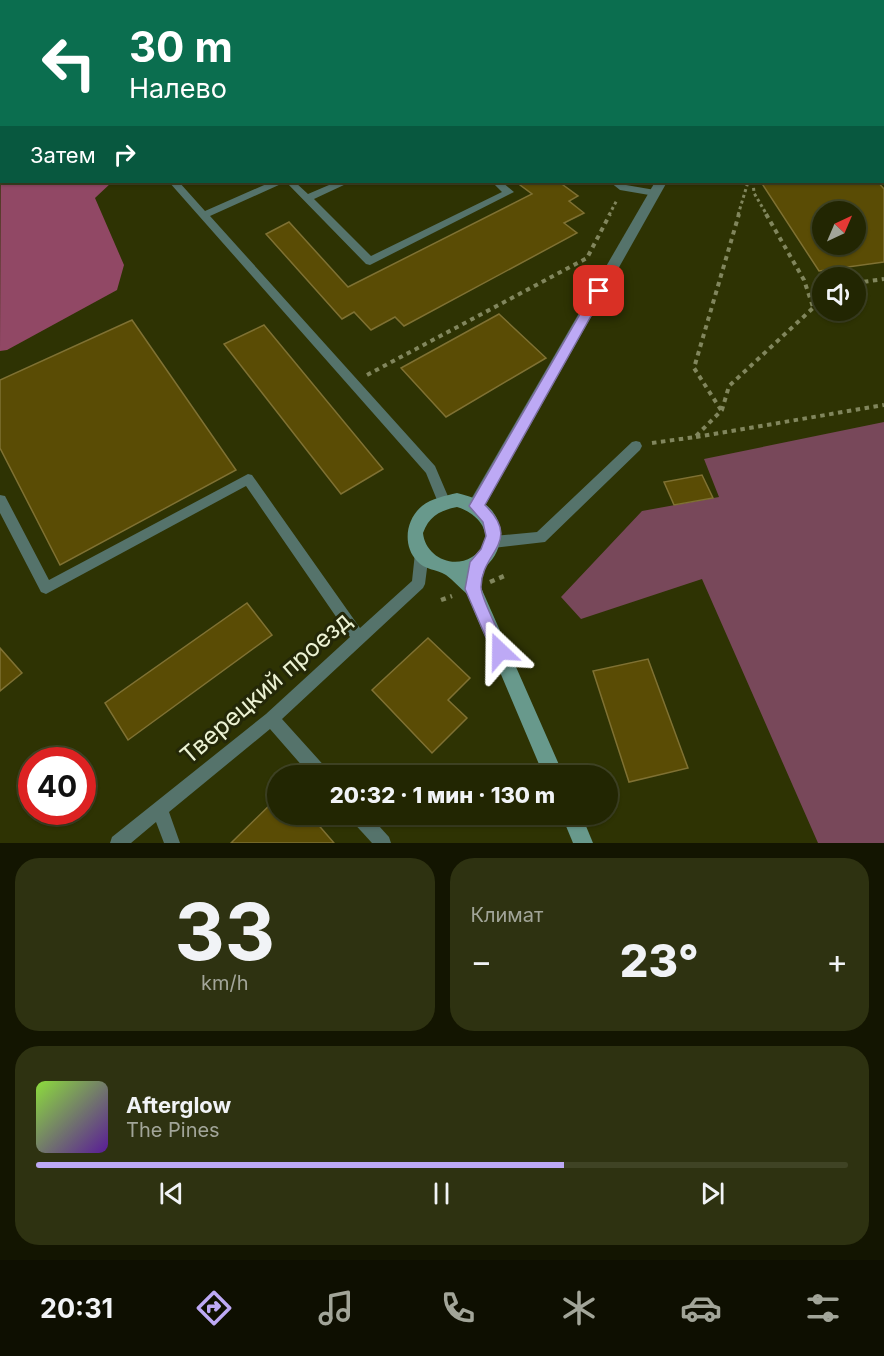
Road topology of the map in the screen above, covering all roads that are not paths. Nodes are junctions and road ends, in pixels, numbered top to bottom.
1 (175, 183) edge
2 (276, 183) edge
3 (291, 183) edge
4 (341, 183) edge
5 (497, 183) edge
6 (619, 185) edge
7 (658, 187) edge
8 (307, 198) junction
9 (204, 215) junction
10 (636, 446) road end
11 (0, 500) edge
12 (444, 501) junction
13 (476, 506) junction
14 (493, 542) junction
15 (422, 553) junction
16 (478, 562) junction
17 (451, 568) junction
18 (473, 589) junction
19 (359, 638) junction
20 (271, 719) junction
21 (312, 765) edge
22 (549, 765) edge
23 (159, 808) junction
24 (367, 825) edge
25 (576, 825) edge
26 (118, 843) edge
27 (172, 843) edge
28 (383, 843) edge
29 (583, 843) edge

1 - 9 lane
2 - 9 lane
3 - 8 lane
4 - 8 lane
5 - 8 lane
6 - 7 lane
7 - 13 street
9 - 12 lane
10 - 14 lane
11 - 19 lane
12 - 13 street
12 - 15 street
13 - 14 street
14 - 16 street
15 - 17 street
15 - 19 lane, Тверецкий проезд
16 - 17 street
16 - 18 street
17 - 18 street
18 - 22 street
19 - 20 lane, Тверецкий проезд
20 - 21 lane
20 - 23 lane, Тверецкий проезд
23 - 26 lane, Тверецкий проезд
23 - 27 lane
24 - 28 lane
25 - 29 street

